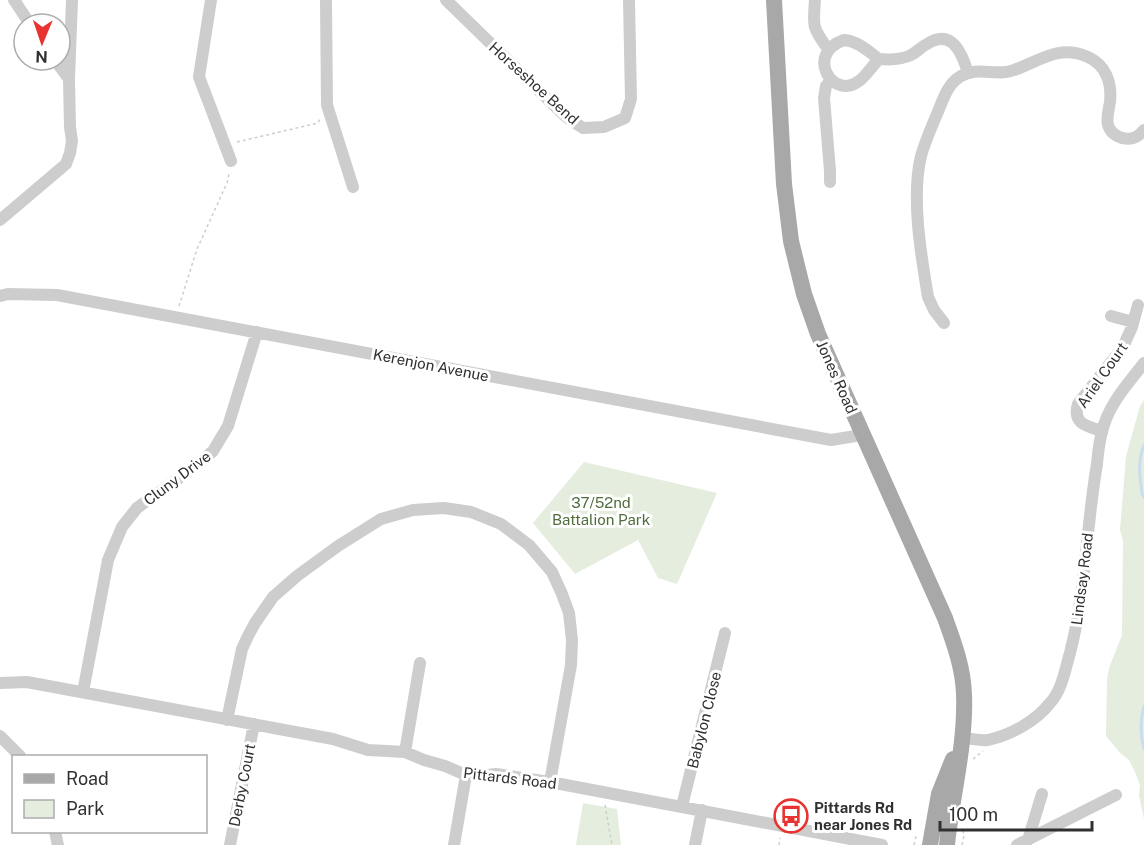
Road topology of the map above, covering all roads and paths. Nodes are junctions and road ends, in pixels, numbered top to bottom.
1 (72, 0) edge
2 (211, 0) edge
3 (326, 0) edge
4 (446, 0) edge
5 (629, 0) edge
6 (774, 0) edge
7 (815, 0) edge
8 (828, 49) junction
9 (879, 59) junction
10 (64, 72) edge
11 (968, 73) junction
12 (69, 79) junction
13 (831, 80) junction
14 (327, 105) junction
15 (1144, 130) edge
16 (225, 144) junction
17 (231, 161) joint
18 (830, 182) dead end
19 (353, 187) dead end
20 (0, 220) edge
21 (0, 296) edge
22 (1138, 305) dead end
23 (175, 316) junction
24 (1111, 316) dead end
25 (1133, 322) junction
26 (944, 323) dead end
27 (256, 332) junction
28 (1144, 363) edge
29 (1102, 431) junction
30 (862, 435) junction
31 (725, 633) dead end
32 (420, 663) dead end
33 (0, 683) edge
34 (83, 692) junction
35 (227, 720) junction
36 (254, 724) junction
37 (0, 736) edge
38 (961, 738) junction
39 (405, 752) junction
40 (19, 755) edge
41 (466, 775) junction
42 (550, 782) junction
43 (1042, 794) dead end
44 (1116, 795) dead end
45 (605, 805) dead end
46 (682, 806) junction
47 (702, 810) junction
48 (780, 838) dead end
49 (1022, 842) edge
50 (230, 845) edge
51 (454, 845) edge
52 (612, 845) edge
53 (695, 845) edge
54 (779, 845) edge
55 (882, 845) edge
56 (930, 845) edge
57 (947, 845) edge

1 - 12 street
2 - 16 street
3 - 14 street
4 - 5 street, Horseshoe Bend
6 - 30 main road, Jones Road
7 - 8 street
8 - 9 street
8 - 13 street
9 - 11 street
9 - 13 street
10 - 12 street
11 - 15 street
11 - 26 street
12 - 20 street
13 - 18 street
14 - 16 path
14 - 19 street
16 - 17 street
17 - 23 path
21 - 23 street, Kerenjon Avenue
22 - 25 street, Ariel Court
23 - 27 street, Kerenjon Avenue
24 - 25 street
25 - 29 street, Ariel Court
27 - 30 street, Kerenjon Avenue
27 - 34 street, Cluny Drive
28 - 29 street, Lindsay Road
29 - 38 street, Lindsay Road
30 - 38 main road, Jones Road
31 - 46 street, Babylon Close
32 - 39 street
33 - 34 street, Pittards Road
34 - 35 street, Pittards Road
35 - 36 street, Pittards Road
35 - 42 street
36 - 39 street, Pittards Road
36 - 50 street, Derby Court
37 - 40 street
38 - 56 main road, Jones Road
38 - 57 main road, Jones Road
39 - 41 street, Pittards Road
41 - 42 street, Pittards Road
41 - 51 street
42 - 46 street, Pittards Road
43 - 49 street
44 - 49 street
45 - 52 path
46 - 47 street, Pittards Road
47 - 53 street
47 - 55 street, Pittards Road
48 - 54 path

